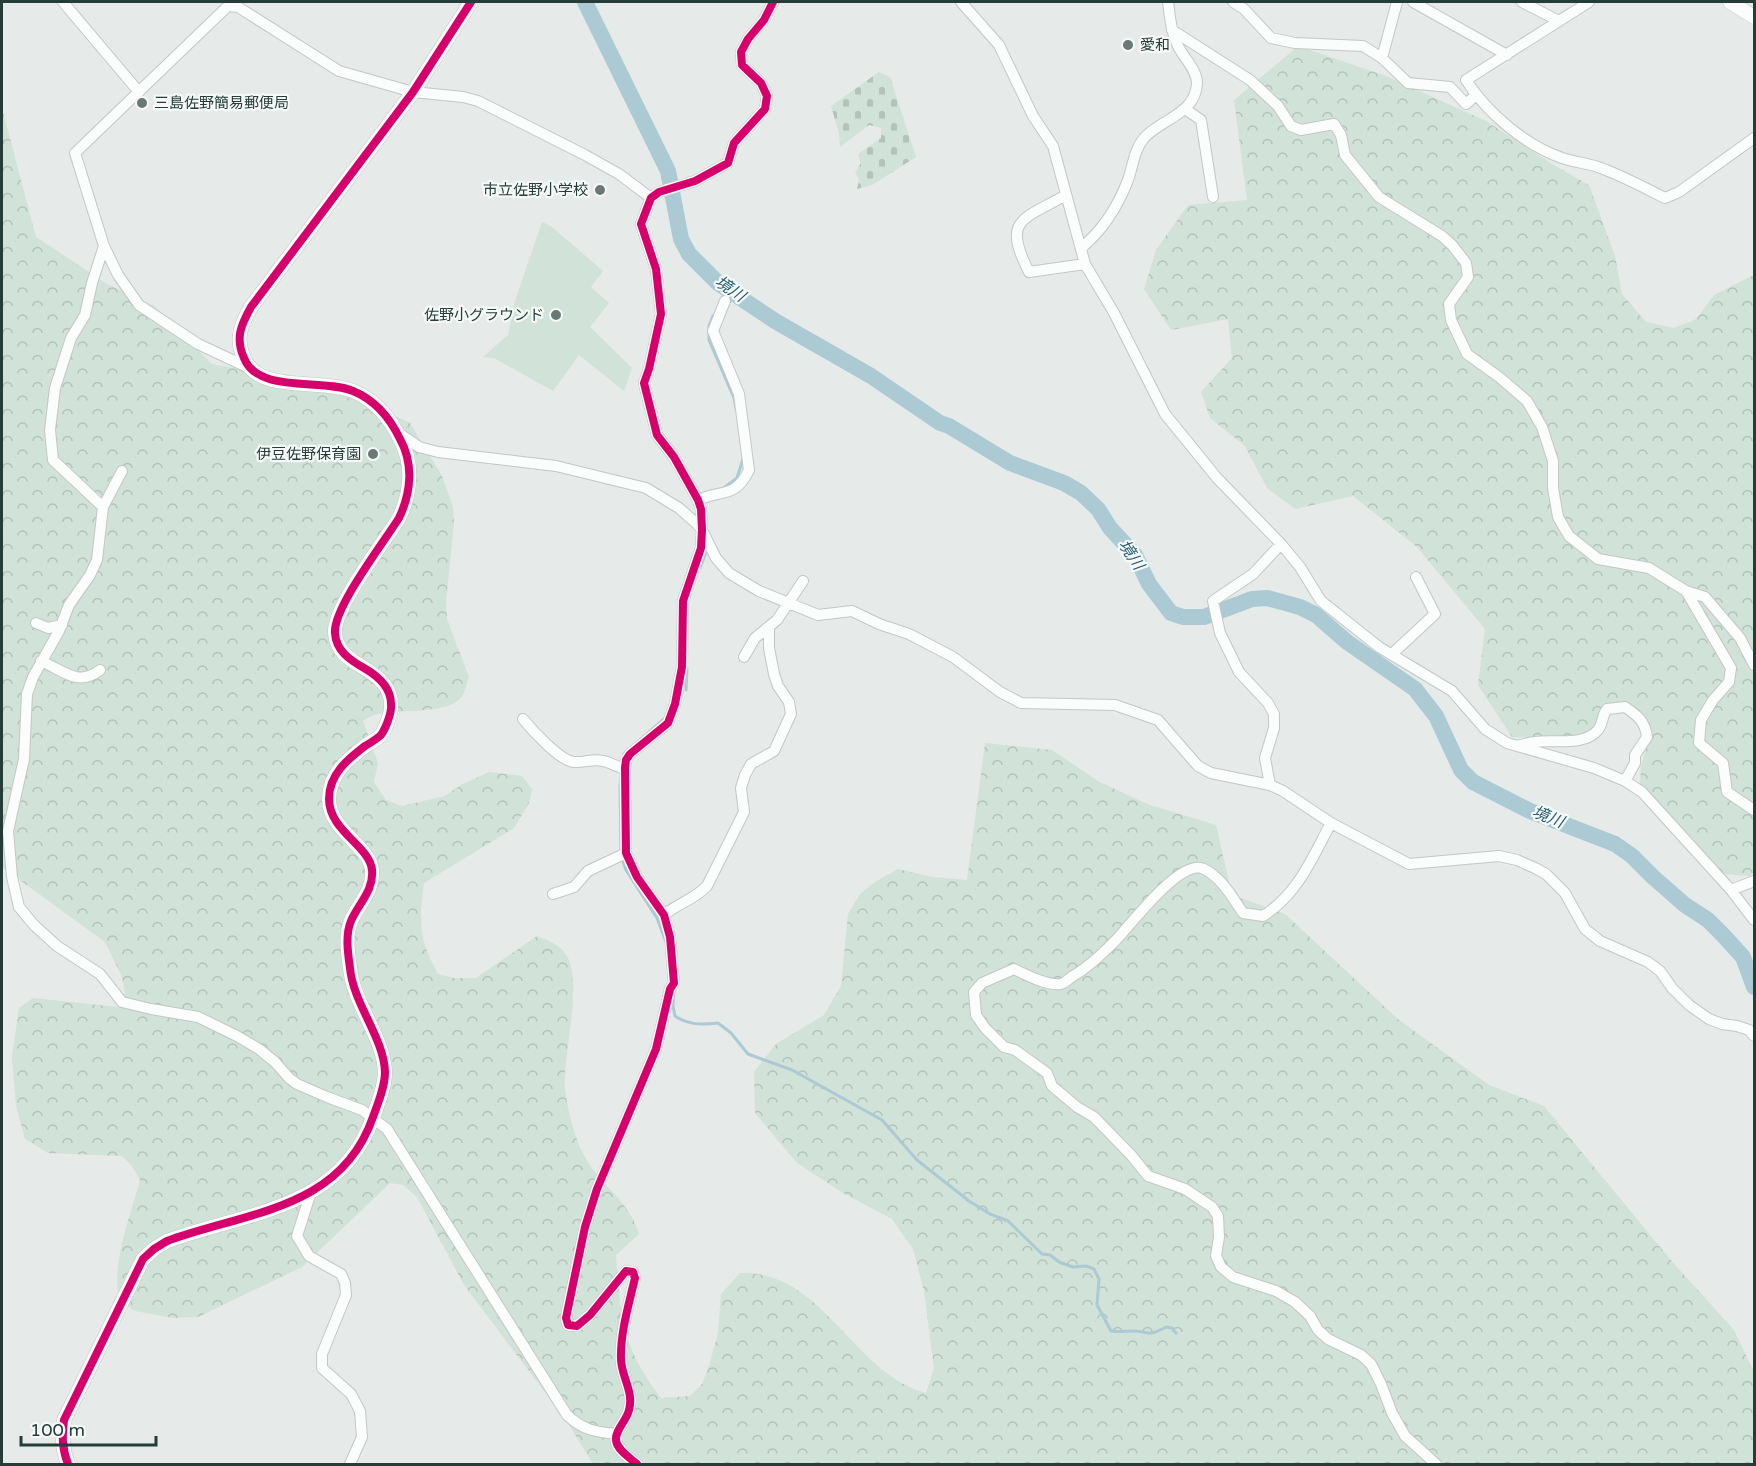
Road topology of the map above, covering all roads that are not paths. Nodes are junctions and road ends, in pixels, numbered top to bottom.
1 (63, 2) edge
2 (471, 2) edge
3 (773, 2) edge
4 (961, 2) edge
5 (1168, 2) edge
6 (1233, 2) edge
7 (1397, 2) edge
8 (1413, 2) edge
9 (1522, 2) edge
10 (1589, 2) edge
11 (1730, 2) edge
12 (1755, 17) edge
13 (1558, 21) junction
14 (1172, 30) junction
15 (1507, 55) junction
16 (1382, 58) junction
17 (139, 92) junction
18 (413, 92) junction
19 (1476, 95) junction
20 (1185, 109) junction
21 (1755, 138) edge
22 (655, 195) junction
23 (1066, 195) junction
24 (1214, 196) dead end
25 (104, 246) junction
26 (1081, 248) junction
27 (1084, 264) junction
28 (725, 302) dead end
29 (247, 367) junction
30 (397, 432) junction
31 (122, 471) dead end
32 (698, 500) junction
33 (103, 507) junction
34 (702, 530) junction
35 (1281, 544) junction
36 (1416, 577) dead end
37 (803, 581) dead end
38 (1686, 591) junction
39 (788, 601) junction
40 (36, 624) dead end
41 (62, 625) junction
42 (769, 627) junction
43 (1392, 654) junction
44 (744, 657) dead end
45 (41, 661) junction
46 (1755, 665) edge
47 (100, 670) dead end
48 (523, 719) dead end
49 (1517, 746) junction
50 (622, 768) junction
51 (1625, 781) junction
52 (1270, 785) junction
53 (1755, 810) edge
54 (1331, 823) junction
55 (622, 854) junction
56 (1755, 881) edge
57 (1731, 890) junction
58 (553, 894) dead end
59 (664, 915) junction
60 (1755, 920) edge
61 (1755, 1036) edge
62 (372, 1118) junction
63 (311, 1192) junction
64 (617, 1434) junction
65 (68, 1464) edge
66 (350, 1464) edge
67 (637, 1464) edge
68 (1436, 1464) edge

1 - 17 street
2 - 18 street
3 - 22 street
4 - 23 street
5 - 14 street
6 - 16 street
7 - 16 street
8 - 15 street
9 - 13 street
10 - 13 street
11 - 12 street
13 - 15 street
14 - 20 street
14 - 38 street
15 - 19 street
16 - 19 street
17 - 18 street
17 - 25 street
18 - 22 street
18 - 29 street
19 - 21 street
20 - 24 street
20 - 26 street
22 - 32 street
23 - 26 street
23 - 27 street
25 - 29 street
25 - 33 street
26 - 27 street
27 - 35 street
28 - 32 street
29 - 30 street
30 - 34 street
30 - 62 street
31 - 33 street
32 - 34 street
33 - 41 street
34 - 39 street
34 - 50 street
35 - 43 street
35 - 52 street
36 - 43 street
37 - 39 street
38 - 46 street
38 - 53 street
39 - 42 street
39 - 52 street
40 - 41 street
41 - 45 street
42 - 44 street
42 - 59 street
43 - 49 street
45 - 47 street
45 - 62 street
48 - 50 street
49 - 51 street
49 - 51 street
50 - 55 street
51 - 57 street
52 - 54 street
54 - 61 street
54 - 68 street
55 - 58 street
55 - 59 street
56 - 57 street
57 - 60 street
59 - 64 street
62 - 63 street
62 - 64 street
63 - 65 street
63 - 66 street
64 - 67 street

